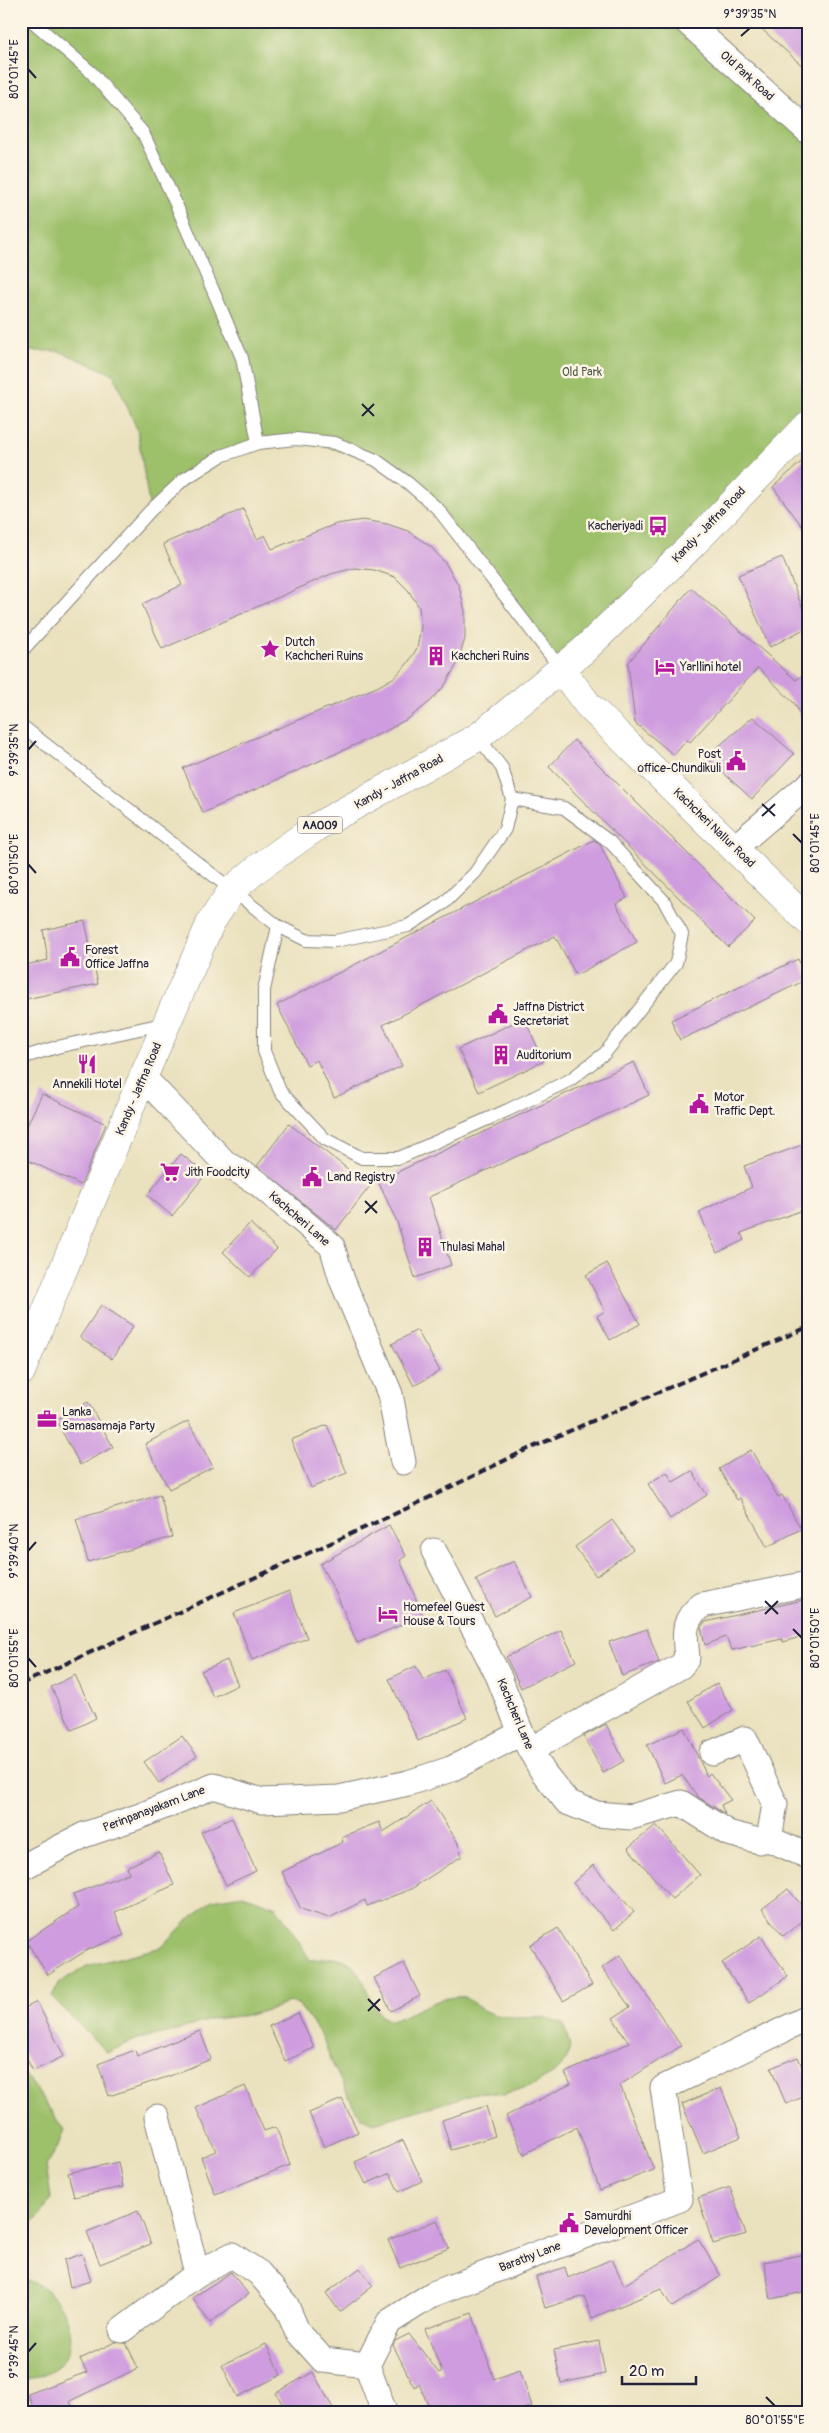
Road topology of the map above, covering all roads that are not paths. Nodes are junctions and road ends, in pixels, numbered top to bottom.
1 (32, 21) edge
2 (686, 21) edge
3 (808, 131) edge
4 (808, 425) edge
5 (258, 443) junction
6 (21, 652) edge
7 (561, 669) junction
8 (21, 725) edge
9 (478, 737) junction
10 (808, 785) edge
11 (512, 799) junction
12 (734, 848) junction
13 (233, 889) junction
14 (808, 921) edge
15 (278, 926) junction
16 (167, 1023) junction
17 (21, 1058) edge
18 (143, 1077) junction
19 (21, 1372) edge
20 (404, 1462) dead end
21 (434, 1551) dead end
22 (808, 1584) edge
23 (526, 1741) junction
24 (712, 1753) dead end
25 (769, 1839) junction
26 (808, 1856) edge
27 (21, 1868) edge
28 (808, 2018) edge
29 (157, 2117) dead end
30 (197, 2274) junction
31 (122, 2330) dead end
32 (367, 2365) junction
33 (384, 2412) edge

1 - 5 lane
2 - 3 street, Old Park Road
4 - 7 main road, Kandy - Jaffna Road / AA009
5 - 6 lane
5 - 7 lane
7 - 9 main road, Kandy - Jaffna Road / AA009
7 - 12 main road, Kachcheri Nallur Road
8 - 13 lane
9 - 11 lane
9 - 13 main road, Kandy - Jaffna Road / AA009
10 - 12 street
11 - 15 lane
11 - 15 lane
12 - 14 main road, Kachcheri Nallur Road
13 - 15 lane
13 - 16 main road, Kandy - Jaffna Road / AA009
16 - 17 lane
16 - 18 main road, Kandy - Jaffna Road / AA009
18 - 19 main road, Kandy - Jaffna Road / AA009
18 - 20 street, Kachcheri Lane
21 - 23 street, Kachcheri Lane
22 - 23 street, Perinpanayakam Lane
23 - 25 street, Kachcheri Lane
23 - 27 street, Perinpanayakam Lane
24 - 25 street
25 - 26 street, Kachcheri Lane
28 - 32 street, Barathy Lane
29 - 30 street
30 - 31 street
30 - 32 street
32 - 33 street

